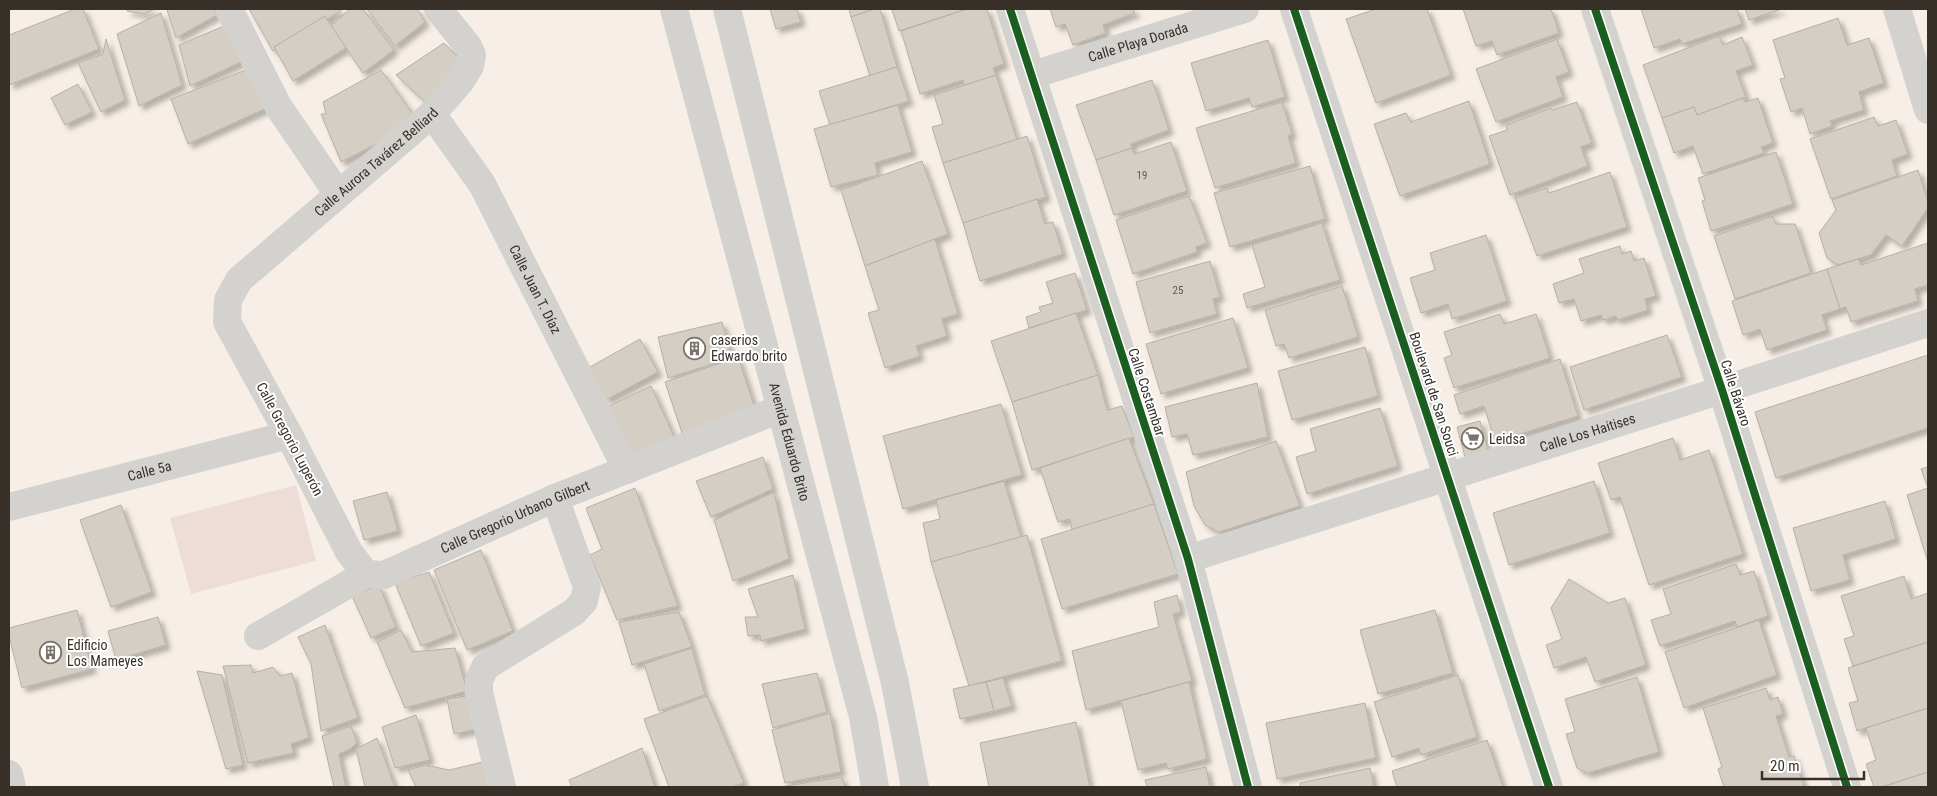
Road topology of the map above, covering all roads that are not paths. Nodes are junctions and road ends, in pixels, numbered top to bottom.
1 (229, 9) edge
2 (438, 9) edge
3 (674, 9) edge
4 (727, 9) edge
5 (1010, 9) edge
6 (1245, 9) edge
7 (1294, 9) edge
8 (1595, 9) edge
9 (1897, 9) edge
10 (1032, 75) junction
11 (1928, 110) edge
12 (432, 114) junction
13 (338, 194) junction
14 (228, 300) joint
15 (1928, 323) edge
16 (1722, 390) junction
17 (780, 410) junction
18 (289, 435) junction
19 (627, 470) junction
20 (1448, 476) junction
21 (555, 498) junction
22 (9, 507) edge
23 (1188, 559) junction
24 (366, 574) junction
25 (258, 636) dead end
26 (9, 774) edge
27 (12, 787) edge
28 (502, 787) edge
29 (875, 787) edge
30 (916, 787) edge
31 (1248, 787) edge
32 (1549, 787) edge
33 (1848, 787) edge

1 - 13 street
2 - 12 street, Calle Aurora Tavárez Belliard
3 - 17 street, Avenida Eduardo Brito
4 - 30 street
5 - 10 street, Calle Costambar
6 - 10 street, Calle Playa Dorada
7 - 20 street, Boulevard de San Souci
8 - 16 street, Calle Bávaro
9 - 11 street
10 - 23 street, Calle Costambar
12 - 13 street, Calle Aurora Tavárez Belliard
12 - 19 street, Calle Juan T. Díaz
13 - 14 street, Calle Aurora Tavárez Belliard
14 - 18 street, Calle Gregorio Luperón
15 - 16 street, Calle Los Haitises
16 - 20 street, Calle Los Haitises
16 - 33 street, Calle Bávaro
17 - 19 street, Calle Gregorio Urbano Gilbert
17 - 29 street, Avenida Eduardo Brito
18 - 22 street, Calle 5a
18 - 24 street, Calle Gregorio Luperón
19 - 21 street, Calle Gregorio Urbano Gilbert
20 - 23 street, Calle Los Haitises
20 - 32 street, Boulevard de San Souci
21 - 24 street, Calle Gregorio Urbano Gilbert
21 - 28 street
23 - 31 street, Calle Costambar
24 - 25 street, Calle Gregorio Urbano Gilbert
26 - 27 street

